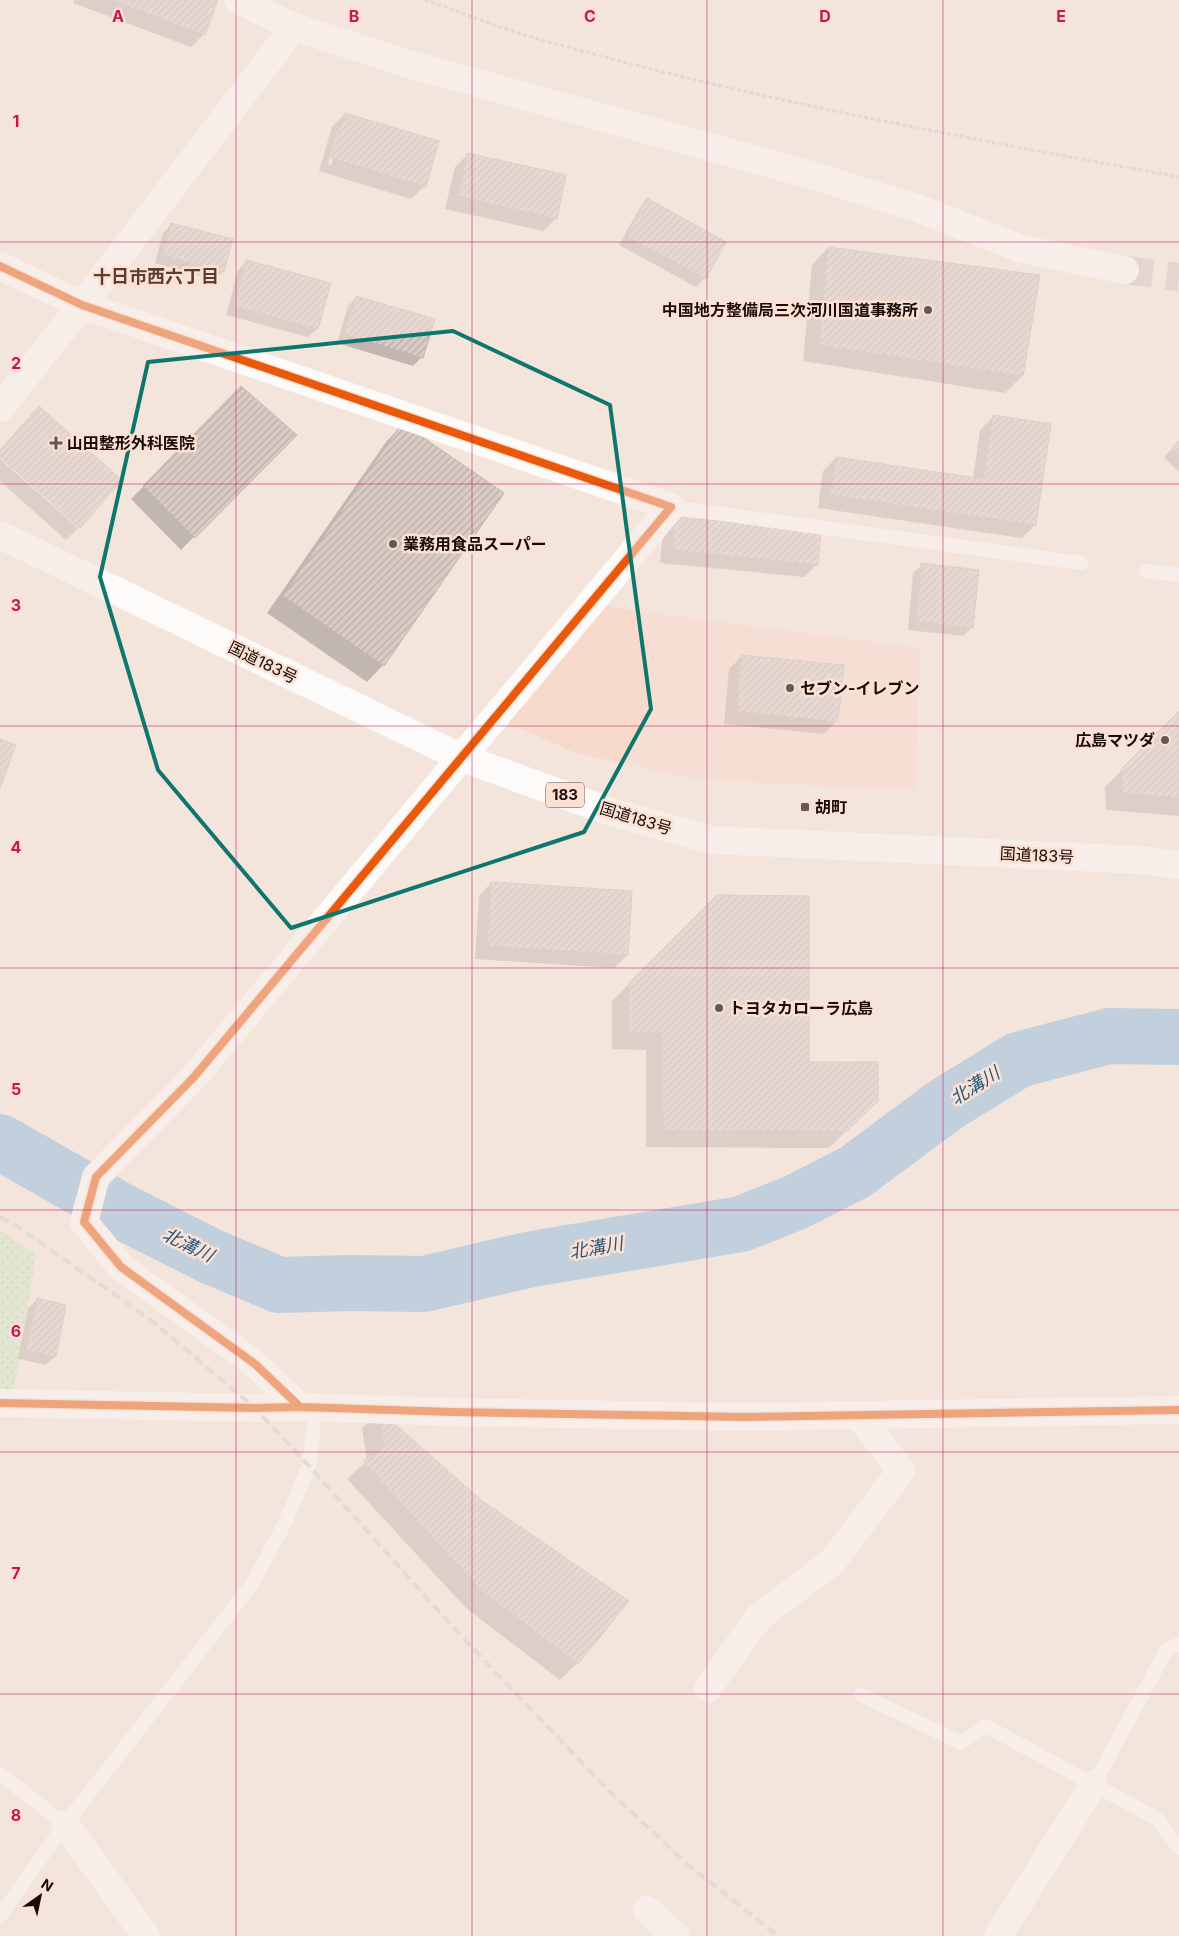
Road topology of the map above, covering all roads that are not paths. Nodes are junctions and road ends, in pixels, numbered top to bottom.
1 (238, 0) edge
2 (294, 27) junction
3 (0, 266) edge
4 (1124, 270) tunnel mouth
5 (82, 306) junction
6 (0, 408) edge
7 (671, 507) junction
8 (0, 535) edge
9 (1081, 563) dead end
10 (1146, 571) dead end
11 (1179, 575) edge
12 (460, 758) junction
13 (1179, 865) edge
14 (0, 1403) edge
15 (308, 1407) junction
16 (1179, 1410) edge
17 (859, 1415) junction
18 (1179, 1644) edge
19 (708, 1688) dead end
20 (861, 1695) dead end
21 (0, 1774) edge
22 (1094, 1784) junction
23 (65, 1824) junction
24 (1179, 1848) edge
25 (647, 1910) dead end
26 (0, 1916) edge
27 (146, 1936) edge
28 (676, 1936) edge
29 (998, 1936) edge

1 - 2 main road
2 - 4 main road
2 - 5 main road
3 - 5 main road
5 - 6 main road
5 - 7 main road
7 - 9 lane
7 - 12 main road
8 - 12 main road, 国道183号 / 183
10 - 11 lane
12 - 13 main road, 国道183号 / 183
12 - 15 main road
14 - 15 main road
15 - 17 main road
15 - 23 lane
16 - 17 main road
17 - 19 main road
18 - 22 lane
20 - 22 lane
21 - 23 lane
22 - 24 lane
22 - 29 main road
23 - 26 lane
23 - 27 main road
25 - 28 main road

